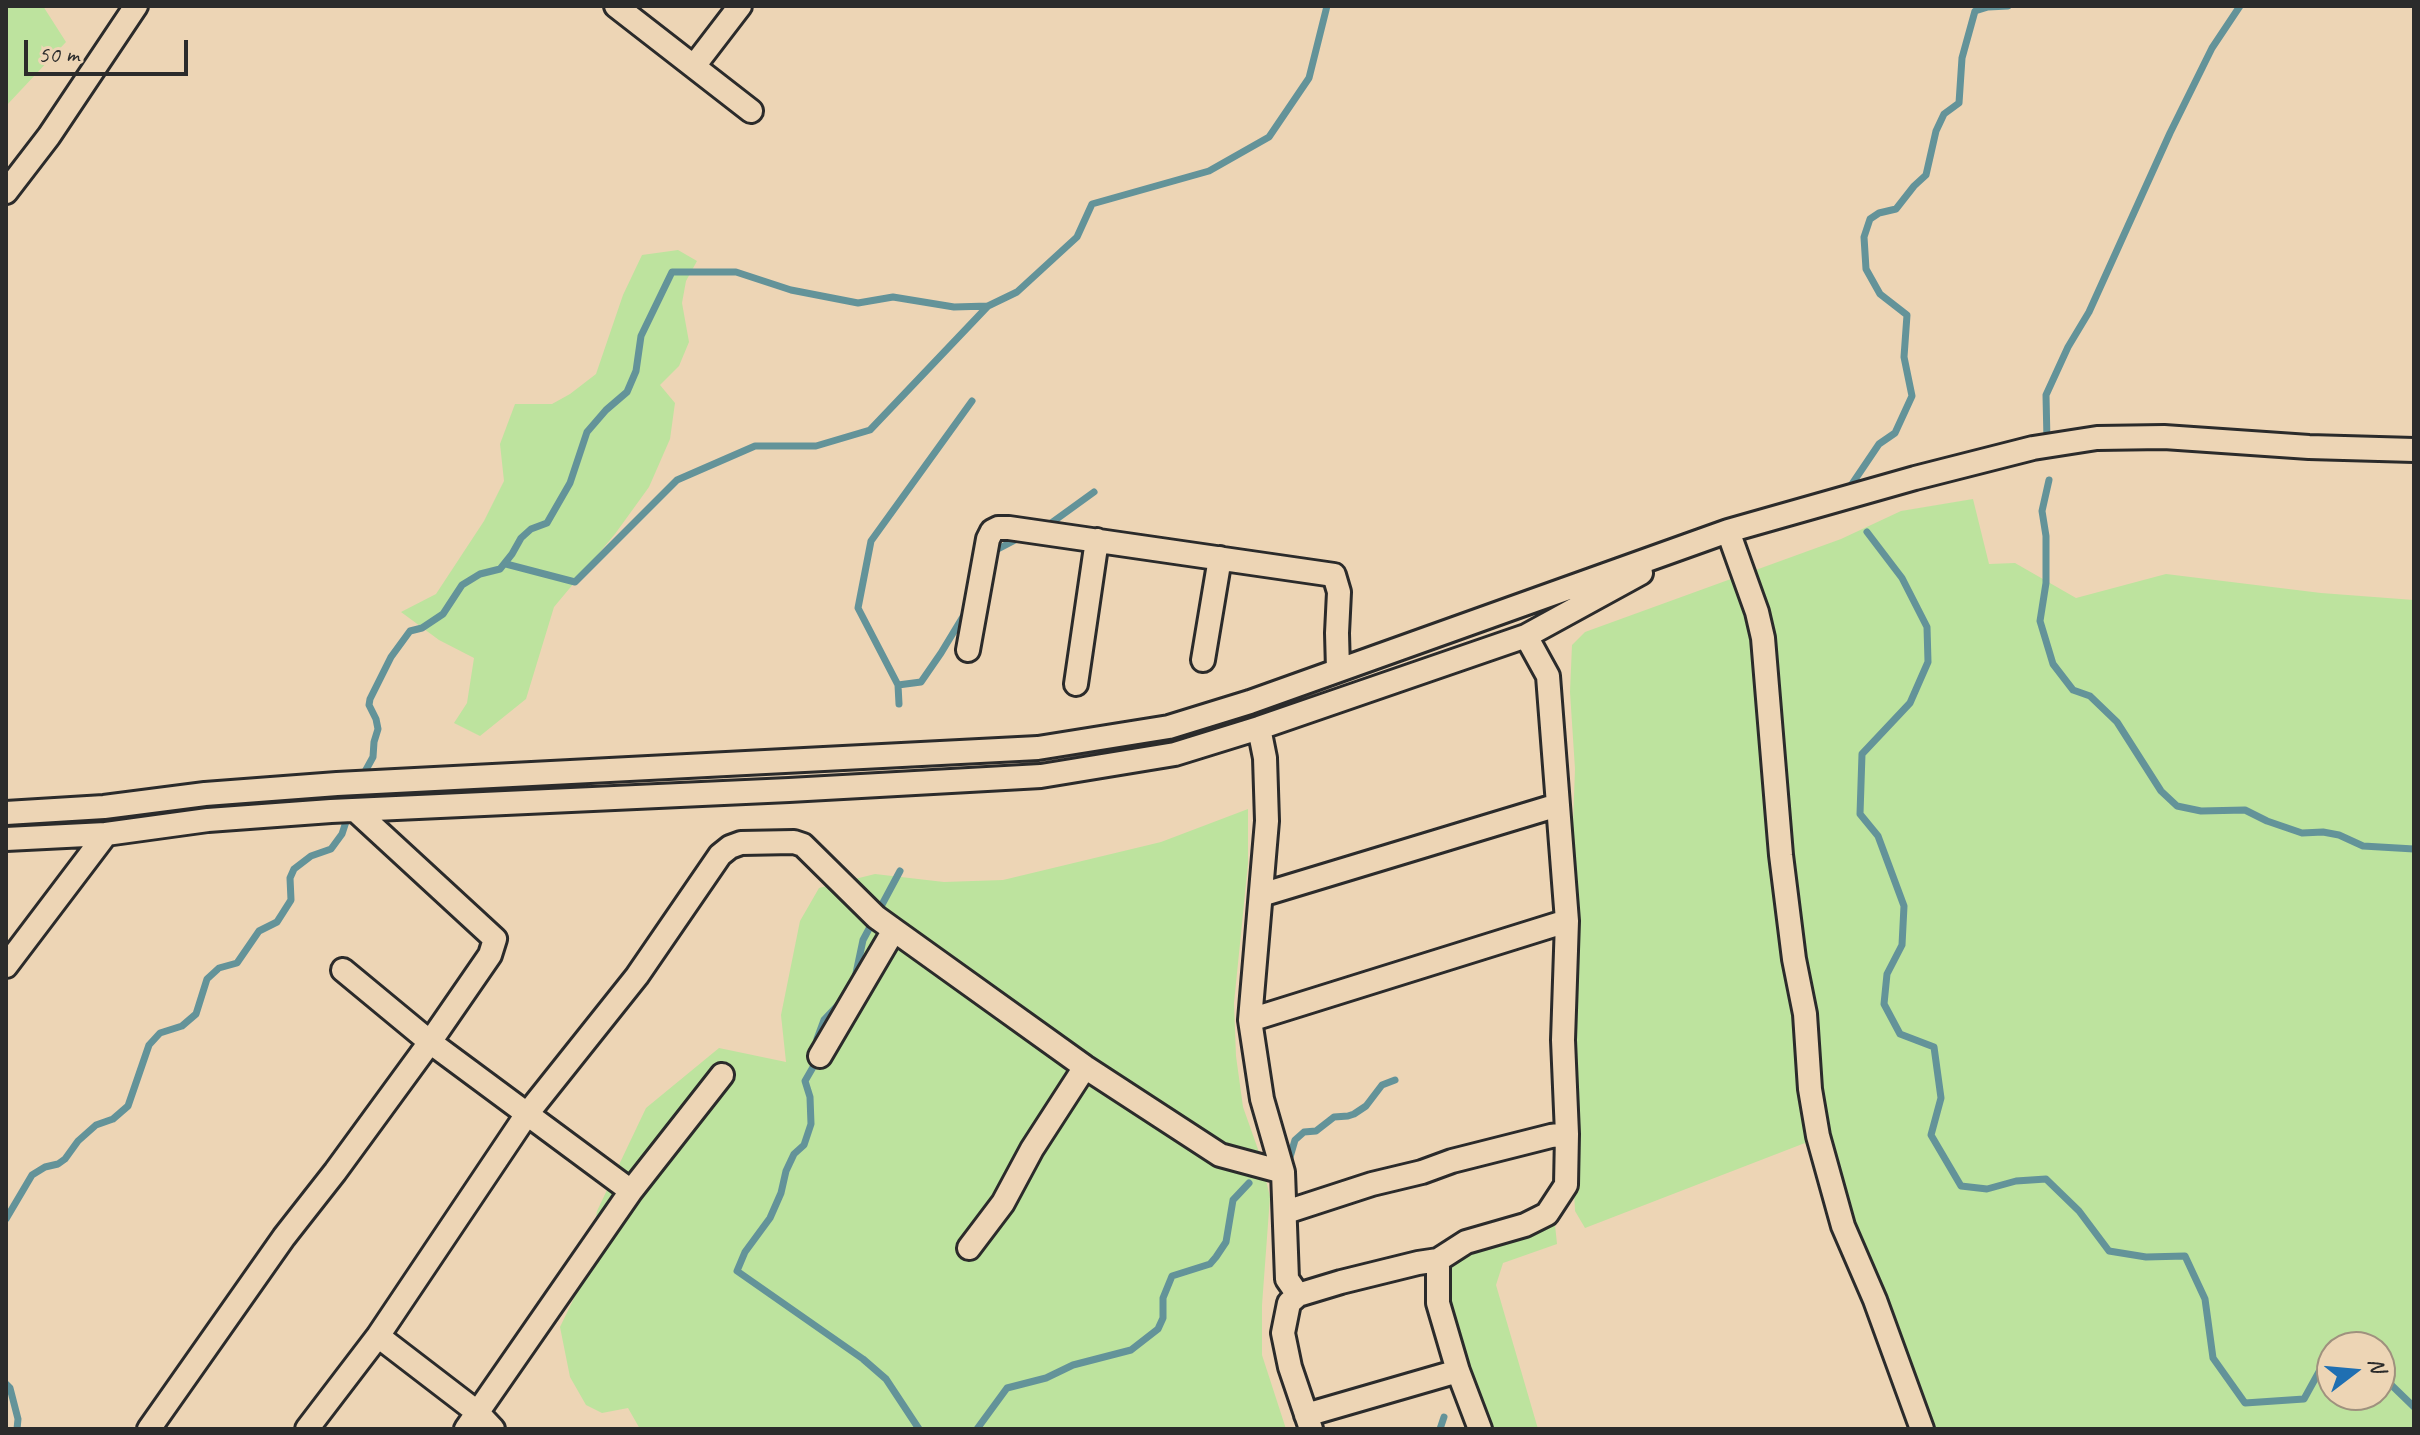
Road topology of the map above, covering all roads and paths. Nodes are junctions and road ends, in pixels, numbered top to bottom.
1 (136, 6) edge
2 (616, 6) edge
3 (740, 6) edge
4 (694, 66) junction
5 (751, 111) dead end
6 (6, 192) edge
7 (2414, 450) edge
8 (1728, 531) junction
9 (1097, 540) junction
10 (1700, 542) junction
11 (1220, 558) junction
12 (1526, 636) junction
13 (968, 650) dead end
14 (1203, 660) dead end
15 (1338, 670) junction
16 (1076, 684) dead end
17 (1259, 728) junction
18 (1558, 805) junction
19 (355, 810) junction
20 (6, 813) edge
21 (106, 834) junction
22 (6, 839) edge
23 (1261, 895) junction
24 (1567, 921) junction
25 (894, 930) junction
26 (6, 966) edge
27 (343, 970) dead end
28 (1250, 1020) junction
29 (430, 1042) junction
30 (820, 1056) dead end
31 (1085, 1067) junction
32 (722, 1075) dead end
33 (527, 1114) junction
34 (1567, 1134) junction
35 (1283, 1172) junction
36 (631, 1191) junction
37 (1286, 1212) junction
38 (969, 1248) dead end
39 (1438, 1260) junction
40 (1298, 1295) junction
41 (378, 1336) junction
42 (1458, 1371) junction
43 (472, 1420) edge
44 (1308, 1422) edge
45 (156, 1427) edge
46 (307, 1429) edge
47 (493, 1429) edge
48 (1480, 1429) edge
49 (1922, 1429) edge

1 - 6 street
2 - 4 street
3 - 4 street
4 - 5 street
7 - 8 street
8 - 10 street
8 - 49 street
9 - 11 street
9 - 13 street
9 - 16 street
10 - 12 street
10 - 15 street
11 - 14 street
11 - 15 street
12 - 17 street
12 - 18 street
15 - 20 street
17 - 19 street
17 - 23 street
18 - 23 street
18 - 24 street
19 - 21 street
19 - 29 street
21 - 22 street
21 - 26 street
23 - 28 street
24 - 28 street
24 - 34 street
25 - 30 street
25 - 31 street
25 - 33 street
27 - 29 street
28 - 35 street
29 - 33 street
29 - 45 street
31 - 35 street
31 - 38 street
32 - 36 street
33 - 36 street
33 - 41 street
34 - 37 street
34 - 39 street
35 - 37 street
36 - 43 street
37 - 40 street
39 - 40 street
39 - 42 street
40 - 44 street
41 - 43 street
41 - 46 street
42 - 44 street
42 - 48 street
43 - 47 street

